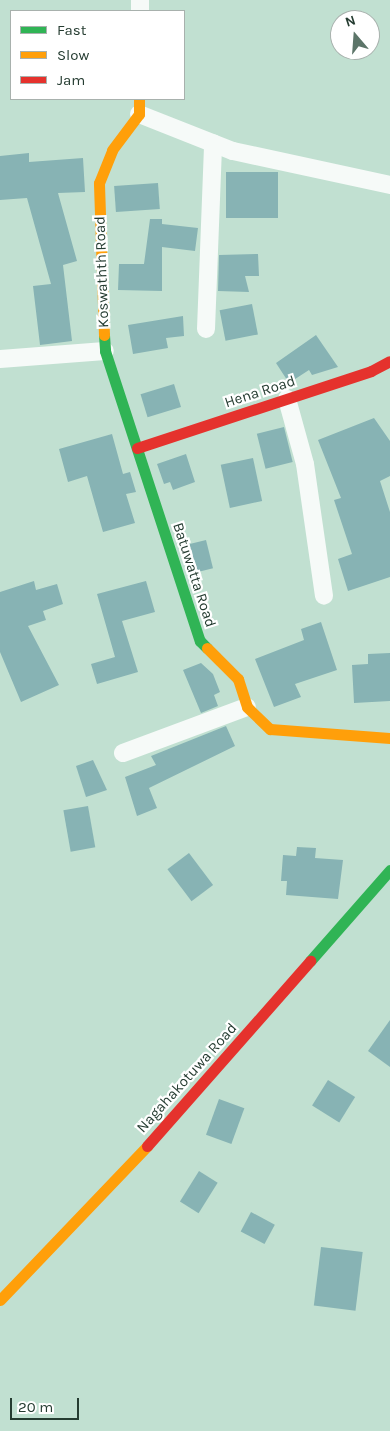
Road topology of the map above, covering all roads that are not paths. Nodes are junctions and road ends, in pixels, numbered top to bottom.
1 (139, 106) edge
2 (213, 143) junction
3 (390, 185) edge
4 (206, 329) dead end
5 (105, 352) junction
6 (0, 359) edge
7 (390, 362) edge
8 (287, 399) junction
9 (137, 448) junction
10 (324, 596) dead end
11 (247, 707) junction
12 (390, 738) edge
13 (123, 753) dead end
14 (390, 870) edge
15 (0, 1300) edge

1 - 2 street
1 - 5 street, Koswathth Road
2 - 3 street
2 - 4 street
5 - 6 street
5 - 9 street, Batuwatta Road
7 - 8 street, Hena Road
8 - 9 street, Hena Road
8 - 10 street
9 - 11 street, Batuwatta Road
11 - 12 street, Batuwatta Road
11 - 13 street
14 - 15 street, Nagahakotuwa Road

